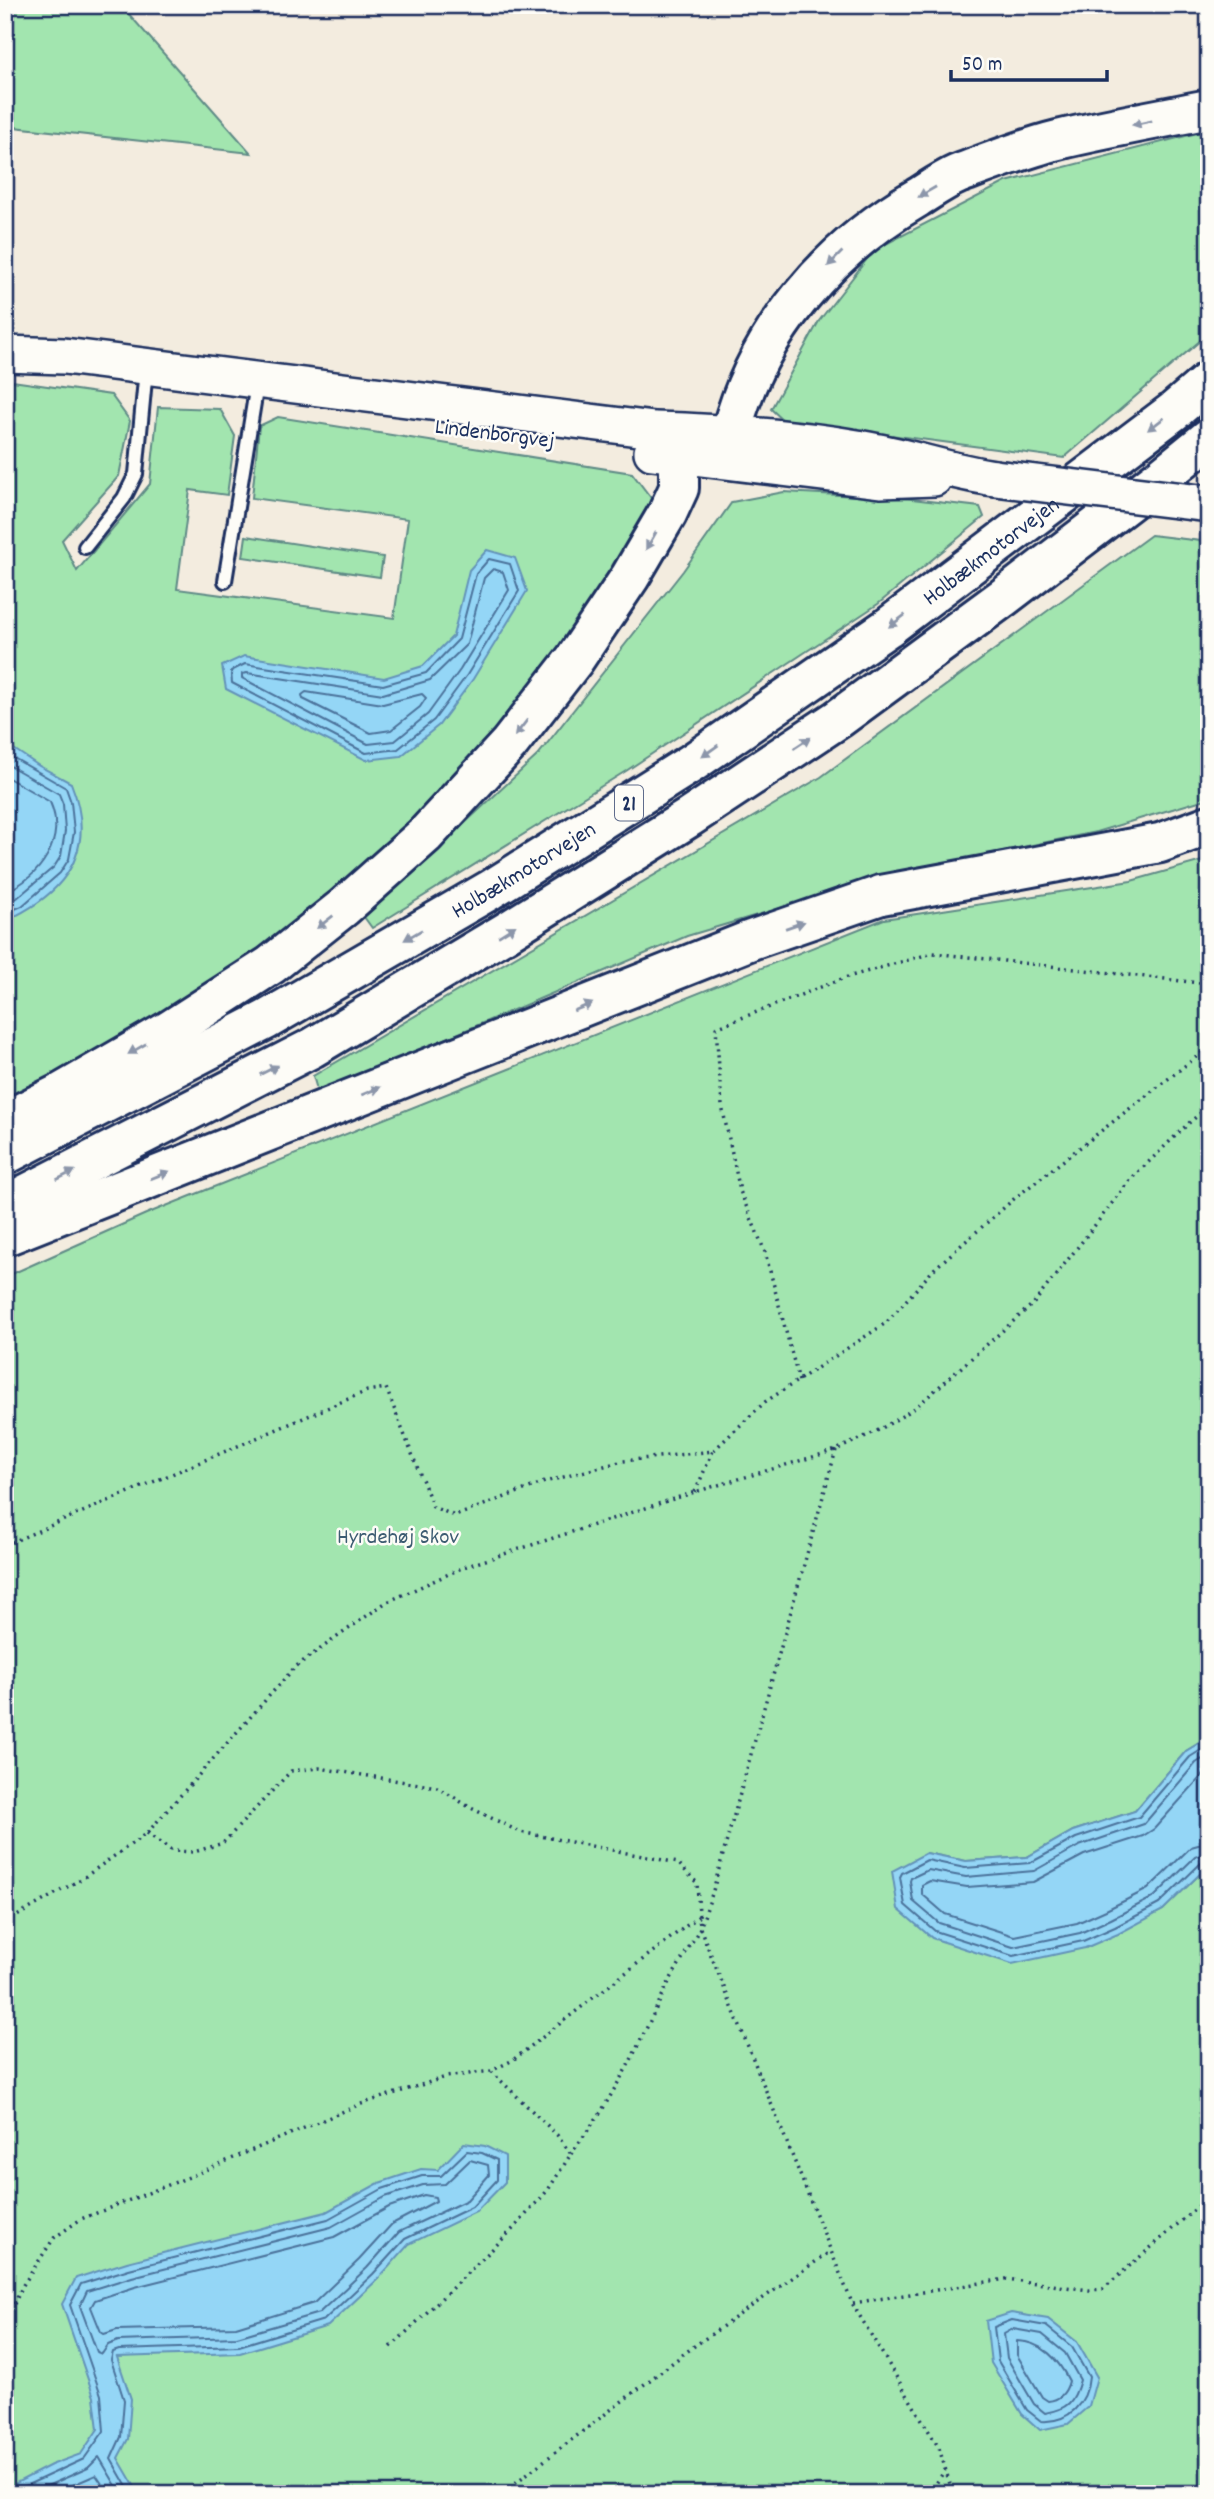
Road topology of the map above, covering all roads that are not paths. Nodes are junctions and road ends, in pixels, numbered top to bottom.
1 (1209, 109) edge
2 (5, 354) edge
3 (145, 376) junction
4 (1209, 381) edge
5 (256, 391) junction
6 (1209, 438) edge
7 (713, 458) junction
8 (991, 477) junction
9 (1209, 504) edge
10 (85, 547) dead end
11 (225, 581) dead end
12 (1209, 825) edge
13 (5, 1121) edge
14 (5, 1155) edge
15 (5, 1205) edge
16 (5, 1236) edge

1 -> 7 highway
2 - 3 main road, Lindenborgvej
3 - 5 main road, Lindenborgvej
3 - 10 lane
4 -> 14 highway, Holbækmotorvejen / 21
5 - 7 main road, Lindenborgvej
5 - 7 main road, Lindenborgvej
5 - 11 lane
15 -> 6 highway, Holbækmotorvejen / 21
7 - 8 main road, Lindenborgvej
7 - 8 main road, Lindenborgvej
7 -> 13 highway
8 - 9 main road, Lindenborgvej, bridge
16 -> 12 highway

